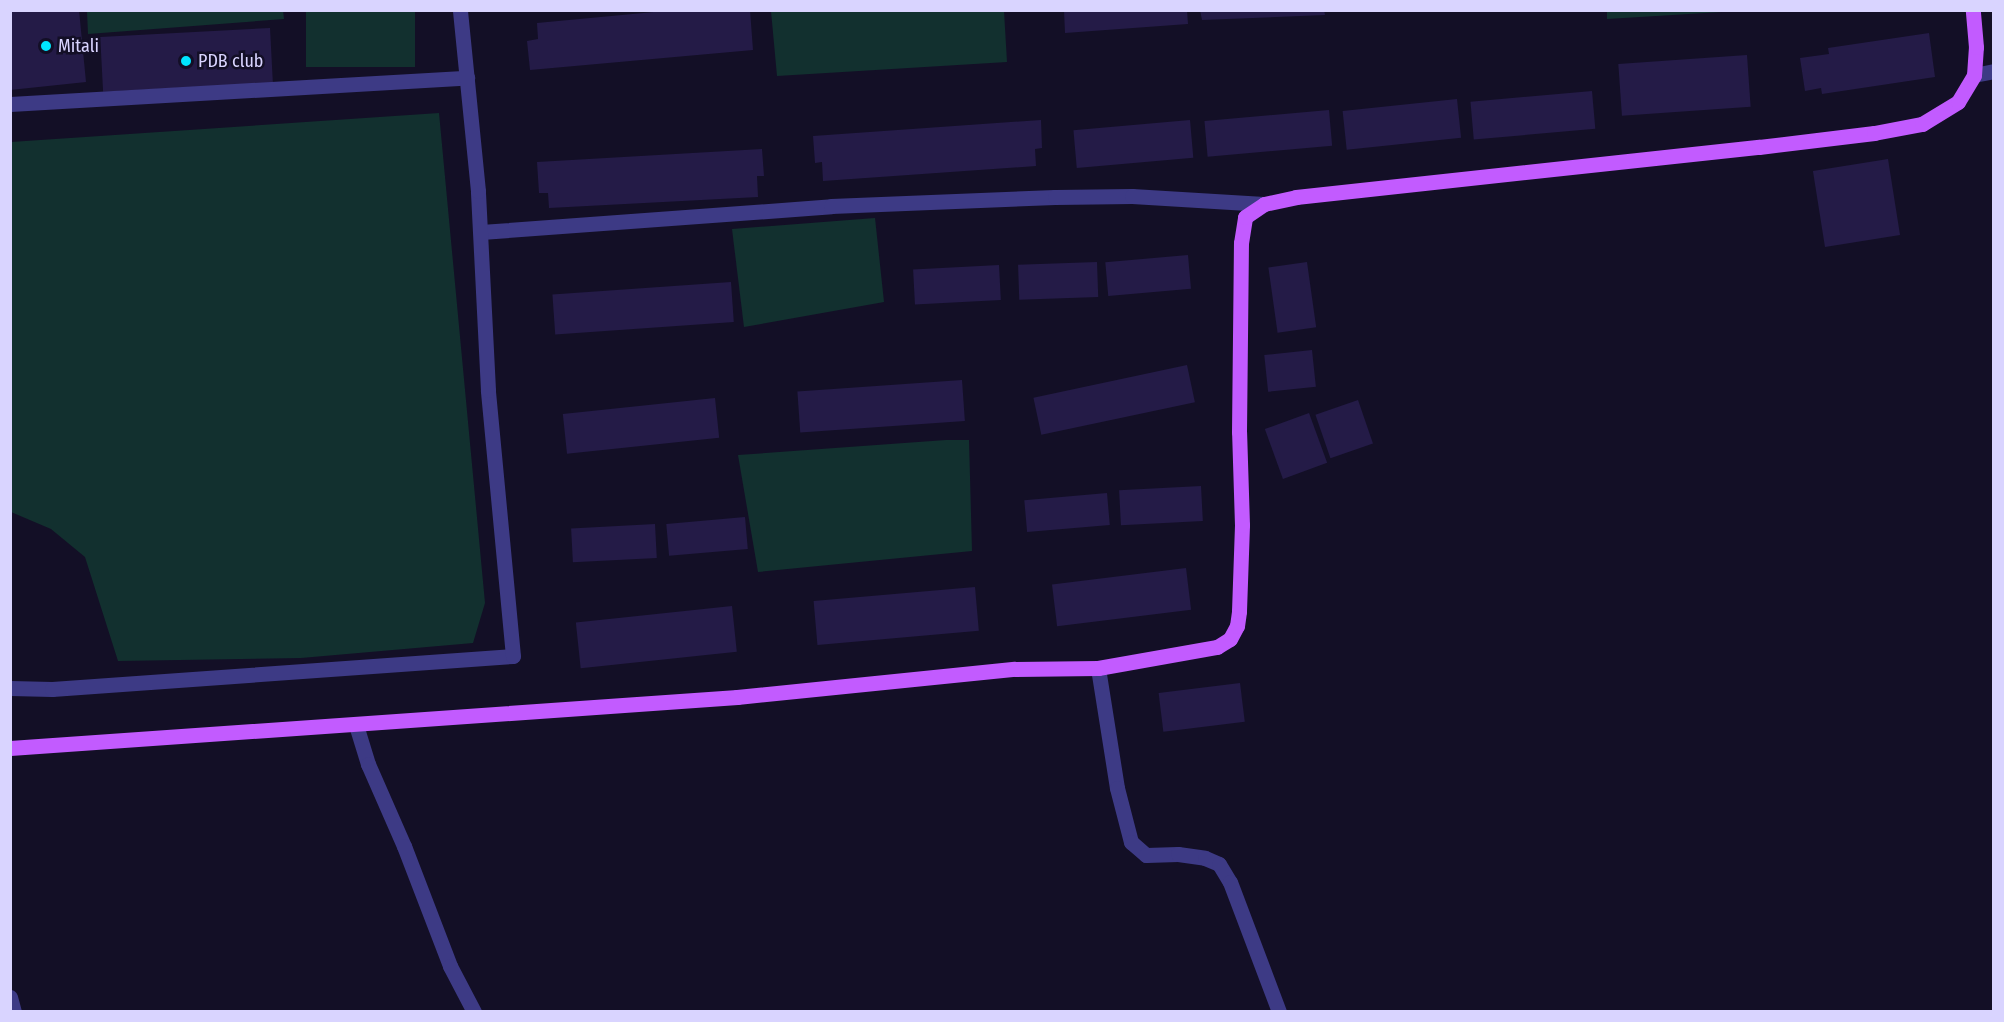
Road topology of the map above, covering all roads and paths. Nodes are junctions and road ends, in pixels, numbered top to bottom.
1 (460, 10) edge
2 (1973, 10) edge
3 (1994, 71) edge
4 (1974, 75) junction
5 (467, 78) junction
6 (10, 104) edge
7 (1264, 204) junction
8 (481, 232) junction
9 (1098, 668) junction
10 (10, 688) edge
11 (356, 725) junction
12 (10, 748) edge
13 (10, 998) edge
14 (14, 1011) edge
15 (474, 1011) edge
16 (1279, 1011) edge

1 - 5 street
2 - 4 main road
3 - 4 street
4 - 7 main road
5 - 6 street
5 - 8 street
7 - 8 street
7 - 9 main road
8 - 10 street
9 - 11 main road
9 - 16 street
11 - 12 main road
11 - 15 street
13 - 14 street

